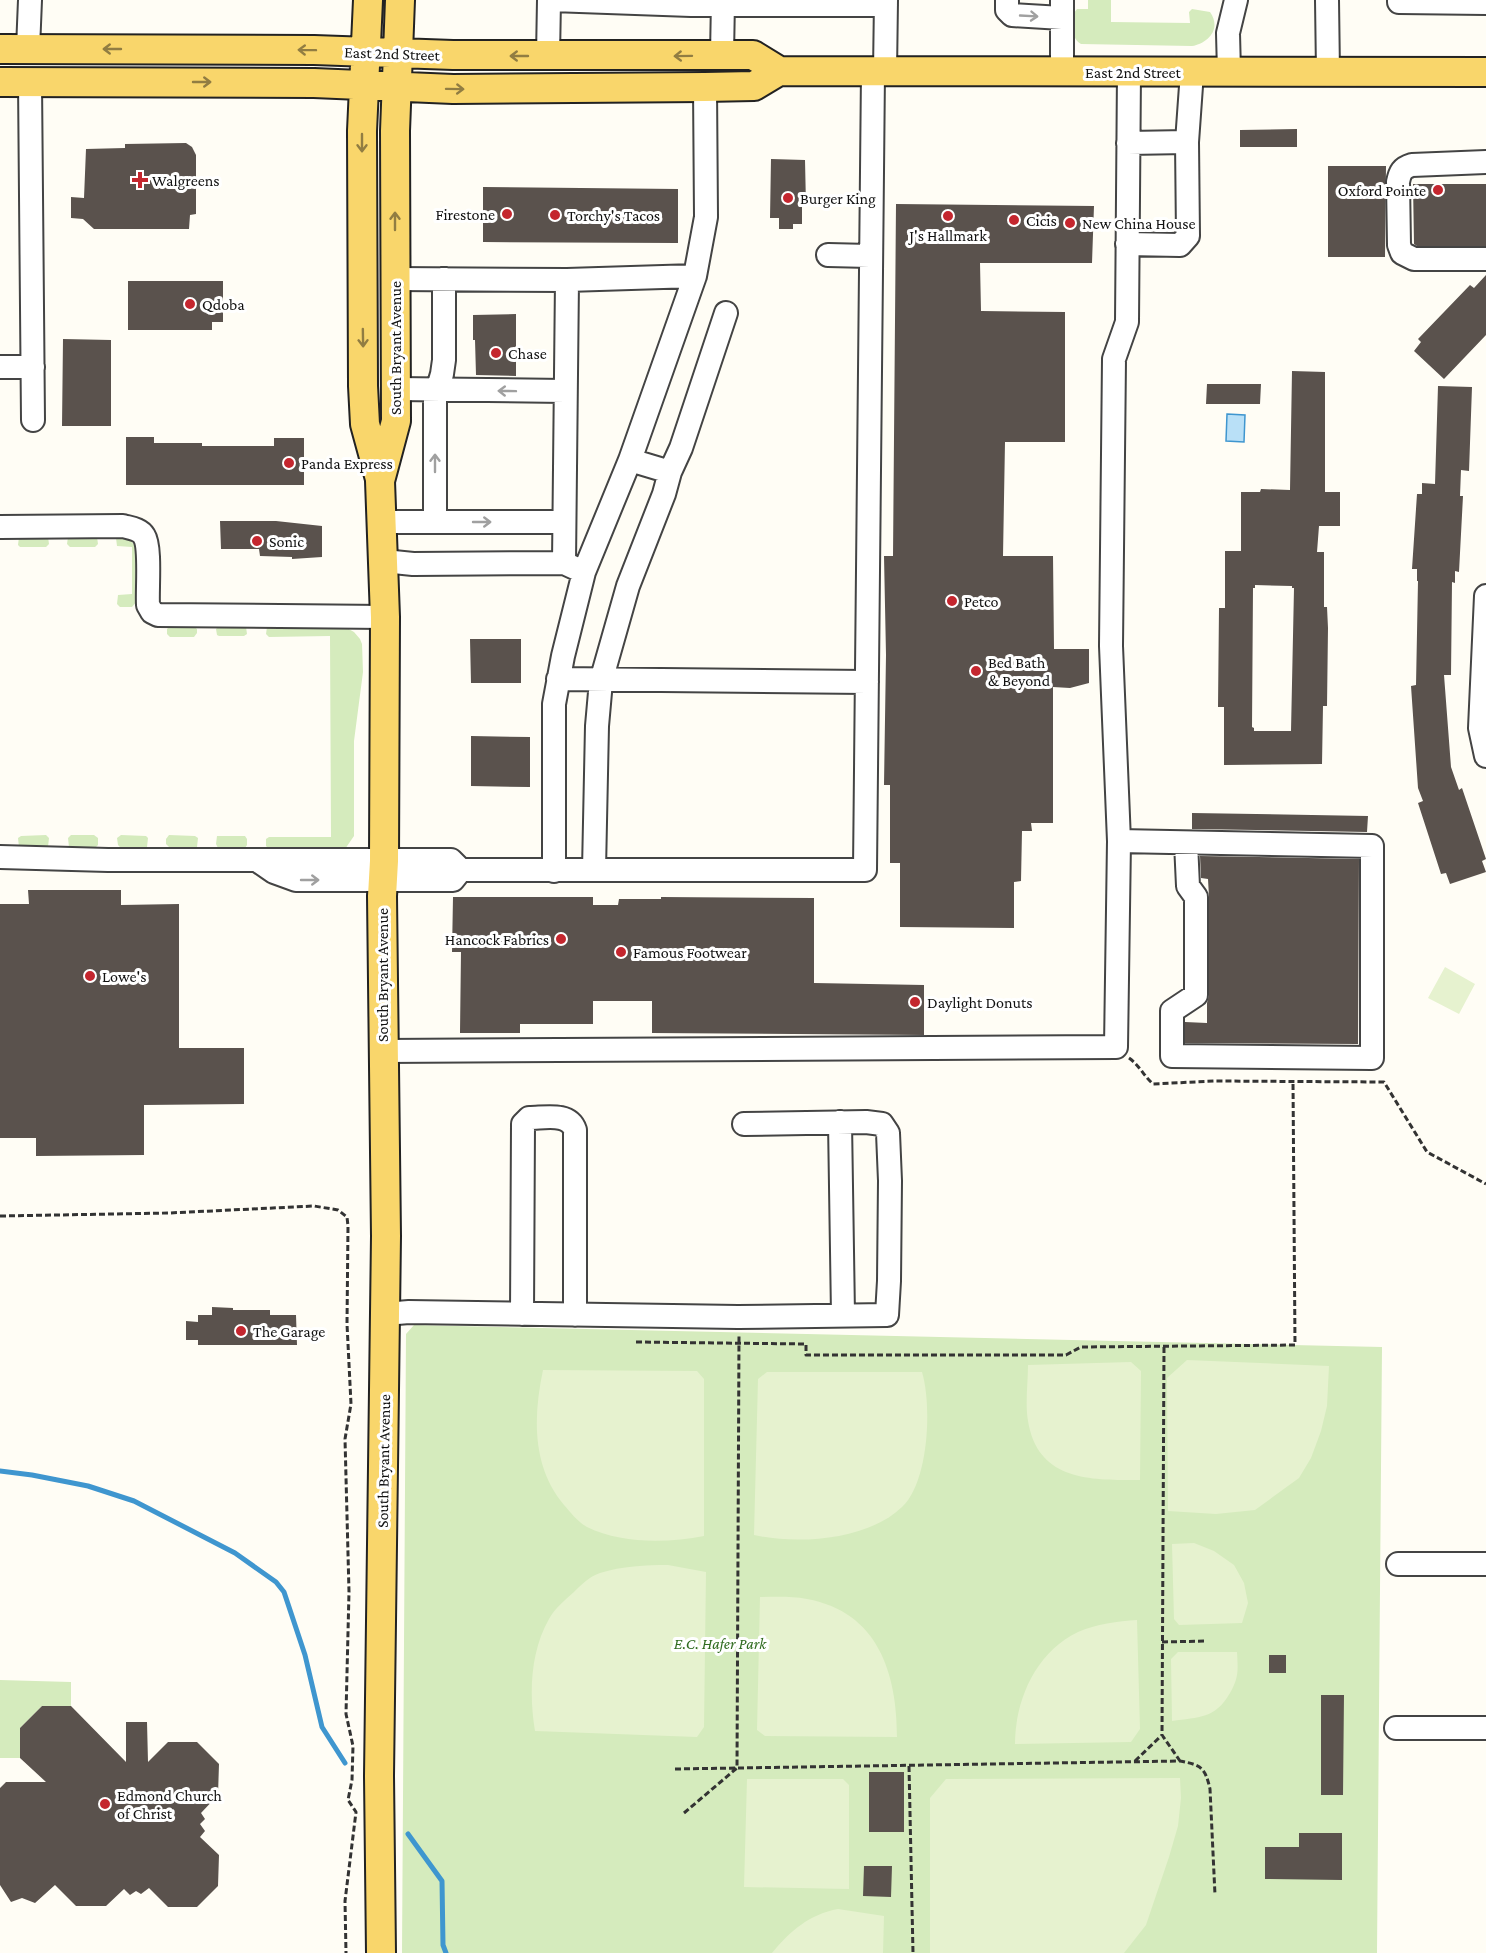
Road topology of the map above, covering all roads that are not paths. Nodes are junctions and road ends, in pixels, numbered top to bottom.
1 (30, 0) edge
2 (368, 0) edge
3 (400, 0) edge
4 (551, 0) edge
5 (1007, 0) edge
6 (1236, 0) edge
7 (1327, 0) edge
8 (1399, 0) edge
9 (723, 2) edge
10 (860, 2) edge
11 (886, 2) edge
12 (1486, 3) edge
13 (1062, 9) edge
14 (14, 49) edge
15 (365, 52) junction
16 (398, 54) junction
17 (722, 55) junction
18 (548, 56) junction
19 (0, 70) edge
20 (780, 71) junction
21 (879, 72) junction
22 (1062, 72) junction
23 (1129, 72) junction
24 (1192, 72) junction
25 (1229, 72) junction
26 (1328, 72) junction
27 (1486, 72) edge
28 (0, 82) edge
29 (30, 82) junction
30 (364, 85) junction
31 (396, 87) junction
32 (705, 87) junction
33 (1187, 142) junction
34 (1128, 143) junction
35 (1486, 162) edge
36 (1127, 244) junction
37 (828, 255) dead end
38 (870, 256) junction
39 (1486, 259) edge
40 (695, 276) junction
41 (394, 279) junction
42 (444, 279) junction
43 (567, 280) junction
44 (726, 313) dead end
45 (0, 367) edge
46 (33, 367) junction
47 (396, 389) junction
48 (436, 390) junction
49 (565, 391) junction
50 (33, 420) dead end
51 (630, 460) junction
52 (669, 472) junction
53 (380, 481) junction
54 (382, 522) junction
55 (435, 522) junction
56 (564, 522) junction
57 (0, 527) edge
58 (384, 561) junction
59 (574, 568) junction
60 (1486, 596) edge
61 (385, 617) junction
62 (558, 679) junction
63 (602, 681) junction
64 (867, 682) junction
65 (1486, 756) edge
66 (1119, 842) junction
67 (1186, 843) junction
68 (0, 857) edge
69 (384, 870) junction
70 (594, 870) junction
71 (554, 871) junction
72 (383, 1051) junction
73 (840, 1122) junction
74 (744, 1124) dead end
75 (385, 1314) junction
76 (522, 1314) junction
77 (575, 1315) junction
78 (843, 1316) junction
79 (1398, 1564) dead end
80 (1486, 1564) edge
81 (1396, 1728) dead end
82 (1486, 1728) edge
83 (381, 1953) edge

1 - 14 street
2 - 15 main road
3 - 16 main road, South Bryant Avenue
4 - 9 street
4 - 18 street
5 -> 13 street
6 - 25 street
7 - 26 street
8 - 12 street
9 - 10 street
9 - 17 street
10 - 11 street
11 - 21 street
13 - 22 street
15 -> 14 main road, East 2nd Street
14 - 19 main road
15 - 16 main road, East 2nd Street
15 - 30 main road
18 -> 16 main road, East 2nd Street
16 - 31 main road, South Bryant Avenue
17 -> 18 main road, East 2nd Street
17 - 20 main road, East 2nd Street
20 - 21 main road, East 2nd Street
20 - 32 main road, East 2nd Street
21 - 22 main road, East 2nd Street
21 - 38 street
22 - 23 main road, East 2nd Street
23 - 24 main road, East 2nd Street
23 - 34 street
24 - 25 main road, East 2nd Street
24 - 33 street
25 - 26 main road, East 2nd Street
26 - 27 main road, East 2nd Street
28 - 29 main road, East 2nd Street
29 -> 30 main road, East 2nd Street
29 - 46 street
30 - 31 main road, East 2nd Street
30 -> 53 main road
31 -> 32 main road, East 2nd Street
41 -> 31 main road, South Bryant Avenue
32 - 40 street
33 - 34 street
33 - 36 street
34 - 36 street
35 - 39 street
36 - 66 street
37 - 38 street
38 - 64 street
40 - 43 street
40 - 51 street
41 - 42 street
41 - 47 main road, South Bryant Avenue
42 - 43 street
42 - 48 street
43 - 49 street
44 - 52 street
45 - 46 street
46 - 50 street
47 - 48 street
47 - 53 main road, South Bryant Avenue
49 -> 48 street
55 -> 48 street
49 - 56 street
51 - 52 street
51 - 59 street
52 - 63 street
53 - 54 main road, South Bryant Avenue
54 - 55 street
54 - 58 main road, South Bryant Avenue
55 -> 56 street
56 - 59 street
57 - 61 street
58 - 59 street
58 - 61 main road, South Bryant Avenue
59 - 62 street
60 - 65 street
61 - 69 main road, South Bryant Avenue
62 - 63 street
62 - 71 street
63 - 64 street
63 - 70 street
64 - 70 street
66 - 67 street
66 - 72 street
67 - 67 street
68 - 69 street
69 - 71 street
69 - 72 main road, South Bryant Avenue
70 - 71 street
72 - 75 main road, South Bryant Avenue
73 - 74 street
73 - 78 street
73 - 78 street
75 - 76 street
75 - 83 main road, South Bryant Avenue
76 - 77 street
76 - 77 street
77 - 78 street
79 - 80 street
81 - 82 street

